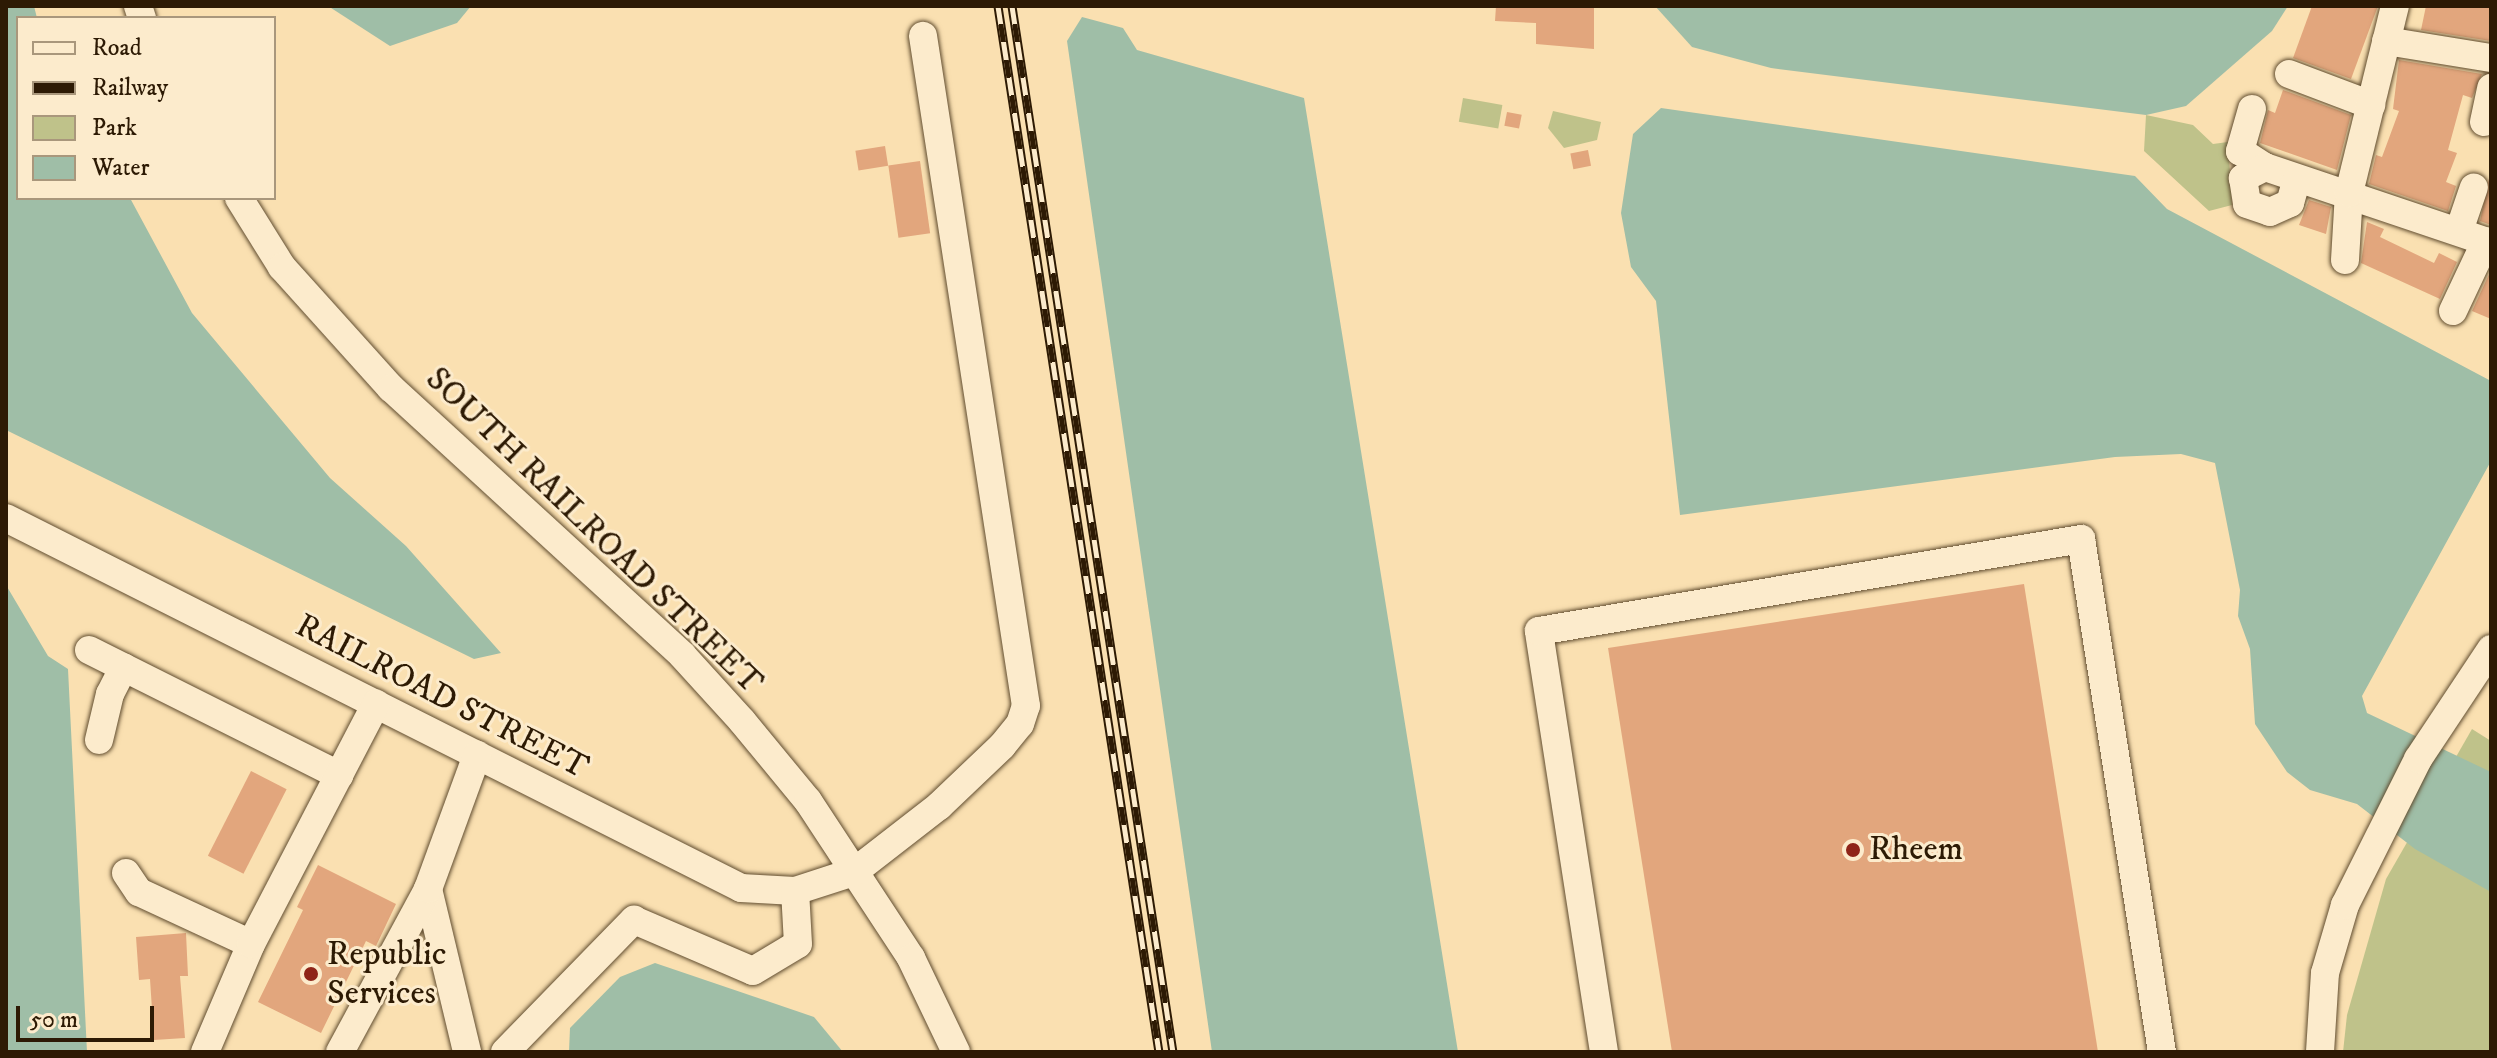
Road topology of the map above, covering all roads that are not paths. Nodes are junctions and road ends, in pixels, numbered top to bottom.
1 (2395, 6) edge
2 (923, 36) dead end
3 (2386, 41) junction
4 (2491, 58) edge
5 (2289, 74) dead end
6 (2491, 88) edge
7 (2371, 105) junction
8 (2252, 109) dead end
9 (2484, 122) dead end
10 (2265, 167) junction
11 (2297, 179) junction
12 (2474, 187) dead end
13 (2349, 193) junction
14 (240, 200) edge
15 (2459, 231) junction
16 (2488, 242) edge
17 (2345, 260) dead end
18 (2453, 311) dead end
19 (6, 518) edge
20 (2491, 649) edge
21 (89, 650) dead end
22 (124, 667) junction
23 (376, 704) junction
24 (99, 740) dead end
25 (477, 755) junction
26 (339, 775) junction
27 (854, 872) junction
28 (126, 873) dead end
29 (428, 889) junction
30 (795, 891) junction
31 (251, 944) junction
32 (205, 1052) edge
33 (340, 1052) edge
34 (467, 1052) edge
35 (505, 1052) edge
36 (956, 1052) edge
37 (1604, 1052) edge
38 (2162, 1052) edge
39 (2320, 1052) edge

1 - 3 street
2 - 27 street, RAILROAD STREET
3 - 4 street
3 - 7 street
5 - 7 street
6 - 9 street
7 - 13 street
8 - 10 street
10 - 11 street
10 - 11 street
11 - 13 street
12 - 15 street
13 - 15 street
13 - 17 street
14 - 27 street, SOUTH RAILROAD STREET
15 - 16 street
16 - 18 street
19 - 23 street, RAILROAD STREET
20 - 39 street
21 - 22 street
22 - 24 street
22 - 26 street
23 - 25 street, RAILROAD STREET
23 - 26 street
25 - 29 street
25 - 30 street, RAILROAD STREET
26 - 31 street
27 - 30 street, RAILROAD STREET
27 - 36 street, SOUTH RAILROAD STREET
28 - 31 street
29 - 33 street
29 - 34 street
30 - 35 street
31 - 32 street
37 - 38 street

